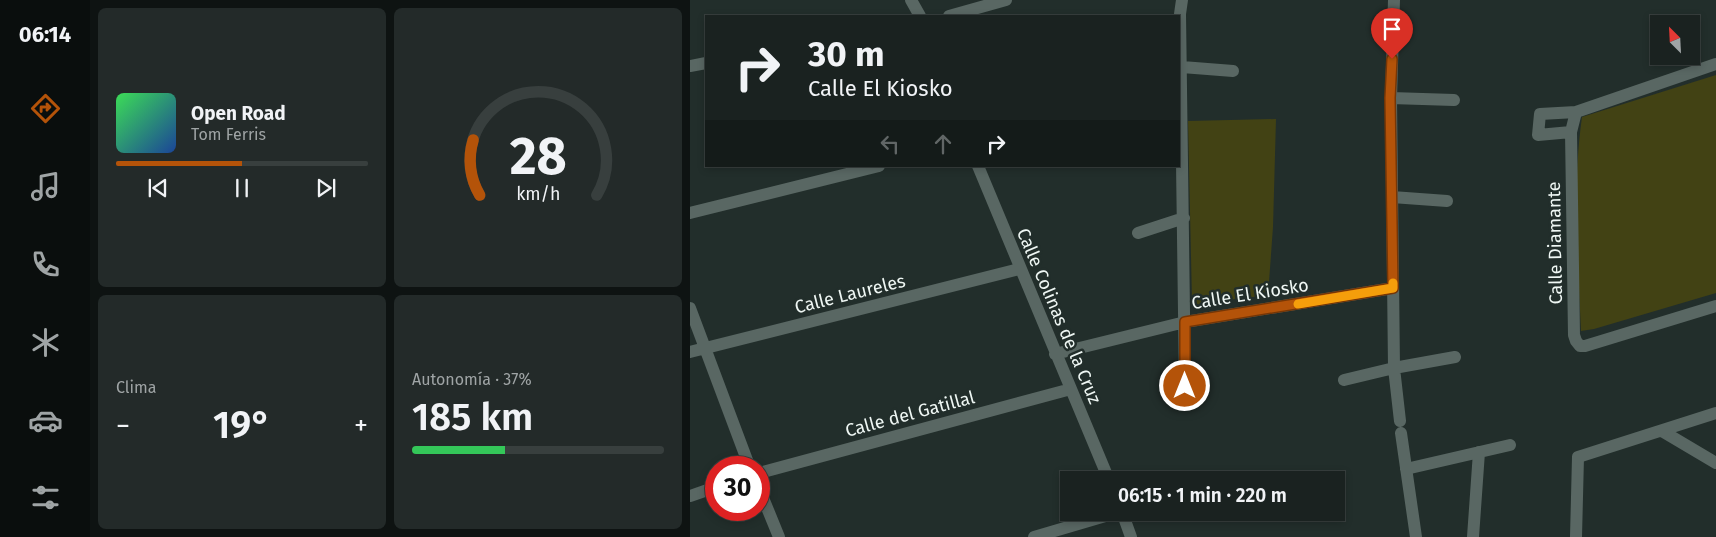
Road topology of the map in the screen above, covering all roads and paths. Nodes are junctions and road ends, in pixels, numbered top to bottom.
1 (911, 0) edge
2 (1006, 0) edge
3 (1182, 0) edge
4 (1394, 0) edge
5 (919, 15) edge
6 (953, 15) edge
7 (1175, 15) edge
8 (1180, 52) edge
9 (705, 63) edge
10 (1716, 64) edge
11 (690, 66) edge
12 (1182, 67) junction
13 (1233, 71) dead end
14 (1390, 98) junction
15 (1454, 100) dead end
16 (1181, 109) edge
17 (1576, 112) junction
18 (1571, 132) junction
19 (875, 167) edge
20 (978, 167) edge
21 (1392, 197) junction
22 (1447, 201) dead end
23 (690, 213) edge
24 (1184, 218) junction
25 (1138, 233) dead end
26 (1020, 269) junction
27 (1393, 288) junction
28 (1716, 306) edge
29 (690, 308) edge
30 (1185, 322) junction
31 (706, 348) junction
32 (690, 352) edge
33 (1055, 354) junction
34 (1455, 357) dead end
35 (1394, 368) junction
36 (1344, 380) dead end
37 (1185, 386) dead end
38 (1071, 389) junction
39 (1716, 413) edge
40 (1662, 431) junction
41 (1510, 445) dead end
42 (1479, 452) junction
43 (746, 456) edge
44 (1716, 463) edge
45 (1406, 469) junction
46 (770, 470) edge
47 (1105, 471) edge
48 (705, 491) edge
49 (690, 496) edge
50 (770, 515) edge
51 (1090, 521) edge
52 (1124, 521) edge
53 (779, 537) edge
54 (1034, 537) edge
55 (1130, 537) edge
56 (1416, 537) edge
57 (1473, 537) edge
58 (1576, 537) edge

1 - 5 street
2 - 6 street
3 - 7 street
4 - 14 street
8 - 12 street
9 - 11 street
10 - 17 street
12 - 13 street
12 - 16 street
14 - 15 street
14 - 21 street
16 - 24 street
17 - 18 street, Calle Diamante
17 - 18 street
18 - 28 street, Calle Diamante
19 - 23 street
20 - 26 street, Calle Colinas de la Cruz
21 - 22 street
21 - 27 street
24 - 25 street
24 - 30 street
26 - 31 street, Calle Laureles
26 - 33 street, Calle Colinas de la Cruz
27 - 30 street, Calle El Kiosko
27 - 35 street
29 - 31 street
30 - 33 street, Calle El Kiosko
30 - 37 street
31 - 32 street, Calle Laureles
31 - 43 street
33 - 38 street, Calle Colinas de la Cruz
34 - 35 street
35 - 36 street
35 - 45 street
38 - 46 street, Calle del Gatillal
38 - 47 street, Calle Colinas de la Cruz
39 - 40 street
40 - 44 street
40 - 58 street
41 - 42 street
42 - 45 street
42 - 57 street
45 - 56 street
48 - 49 street
50 - 53 street
51 - 54 street
52 - 55 street

